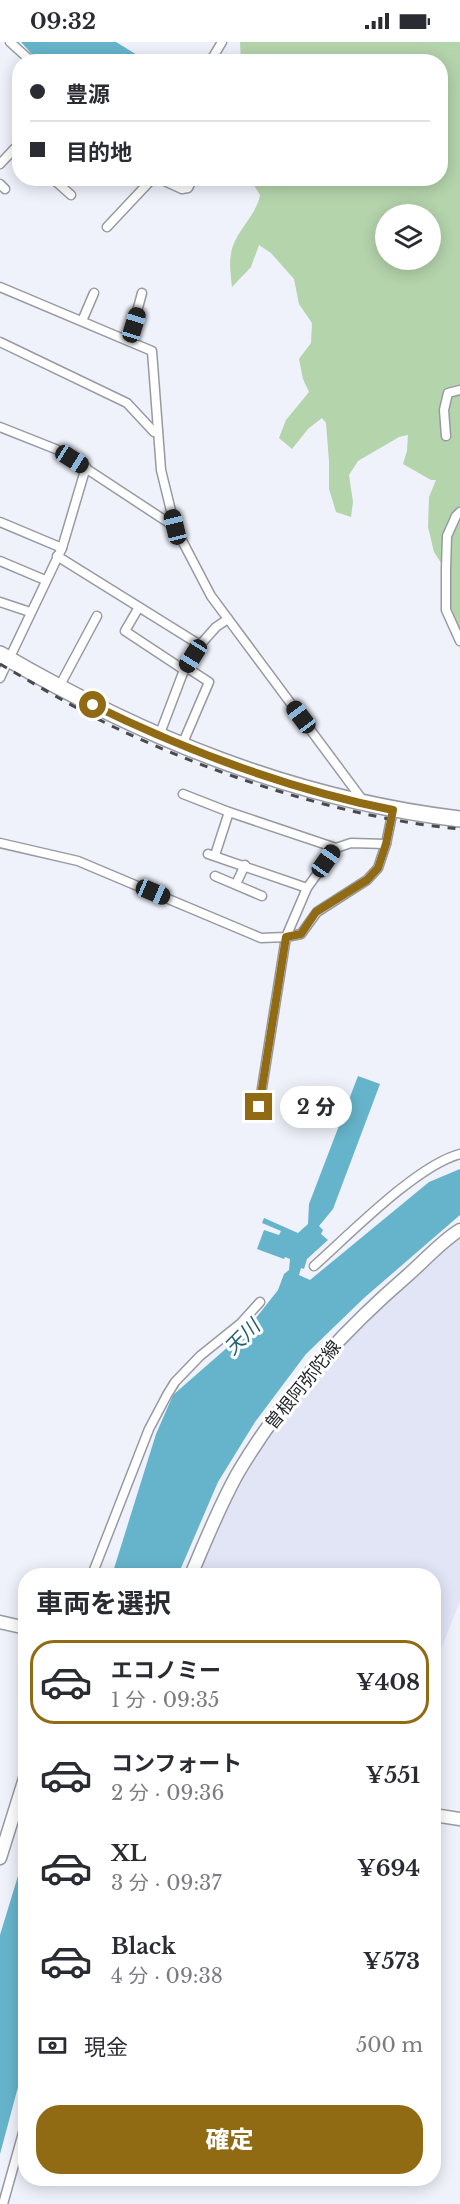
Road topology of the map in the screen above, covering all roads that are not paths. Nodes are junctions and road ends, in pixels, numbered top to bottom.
1 (10, 42) edge
2 (23, 54) edge
3 (12, 151) edge
4 (0, 165) edge
5 (61, 186) edge
6 (145, 186) edge
7 (175, 186) edge
8 (189, 186) edge
9 (71, 195) dead end
10 (107, 227) dead end
11 (0, 287) edge
12 (94, 293) dead end
13 (142, 294) dead end
14 (82, 321) junction
15 (129, 341) junction
16 (0, 342) edge
17 (460, 390) edge
18 (0, 427) edge
19 (158, 432) junction
20 (446, 436) dead end
21 (86, 467) junction
22 (460, 512) edge
23 (0, 522) edge
24 (175, 527) junction
25 (62, 548) junction
26 (57, 556) junction
27 (0, 561) edge
28 (45, 580) junction
29 (0, 602) edge
30 (139, 607) junction
31 (30, 612) junction
32 (97, 616) dead end
33 (228, 619) junction
34 (460, 641) edge
35 (200, 645) junction
36 (4, 656) edge
37 (185, 668) junction
38 (0, 678) edge
39 (59, 687) junction
40 (159, 736) junction
41 (182, 746) junction
42 (183, 794) dead end
43 (366, 804) junction
44 (393, 810) junction
45 (229, 812) junction
46 (460, 819) edge
47 (0, 843) edge
48 (386, 844) junction
49 (336, 848) junction
50 (245, 865) junction
51 (215, 876) dead end
52 (236, 884) junction
53 (307, 888) junction
54 (262, 896) dead end
55 (286, 937) junction
56 (259, 1107) dead end
57 (460, 1154) edge
58 (460, 1230) edge
59 (314, 1266) dead end
60 (260, 1302) dead end
61 (95, 1568) edge
62 (194, 1568) edge
63 (0, 1622) edge
64 (18, 1626) edge
65 (18, 1800) edge
66 (441, 1816) edge
67 (460, 1819) edge
68 (0, 1858) edge
69 (18, 2151) edge
70 (3, 2204) edge

1 - 2 street
3 - 4 street
5 - 9 street
6 - 10 street
7 - 8 street
11 - 14 street
12 - 14 street
13 - 15 street
14 - 15 street
15 - 19 street
16 - 19 street
17 - 20 street
18 - 21 street
19 - 24 street
21 - 24 street
21 - 25 street
22 - 34 street
23 - 25 street
24 - 33 street
25 - 26 street
26 - 28 street
26 - 30 street
27 - 28 street
28 - 31 street
29 - 31 street
30 - 35 street
30 - 37 street
31 - 36 street
32 - 39 street
33 - 35 street
33 - 43 street
35 - 37 street
36 - 38 street
36 - 39 highway
37 - 40 street
37 - 41 street
39 - 40 highway
40 - 41 highway
41 - 43 highway
42 - 45 street
43 - 44 highway
44 - 46 highway
44 - 48 street
45 - 49 street
45 - 50 street
47 - 55 street
48 - 49 street
48 - 55 street
49 - 53 street
50 - 52 street
50 - 53 street
51 - 52 street
52 - 54 street
53 - 55 street
55 - 56 street
57 - 59 street
58 - 62 main road, 曽根阿弥陀線
60 - 61 street
63 - 64 main road
65 - 68 main road
66 - 67 main road
69 - 70 street

